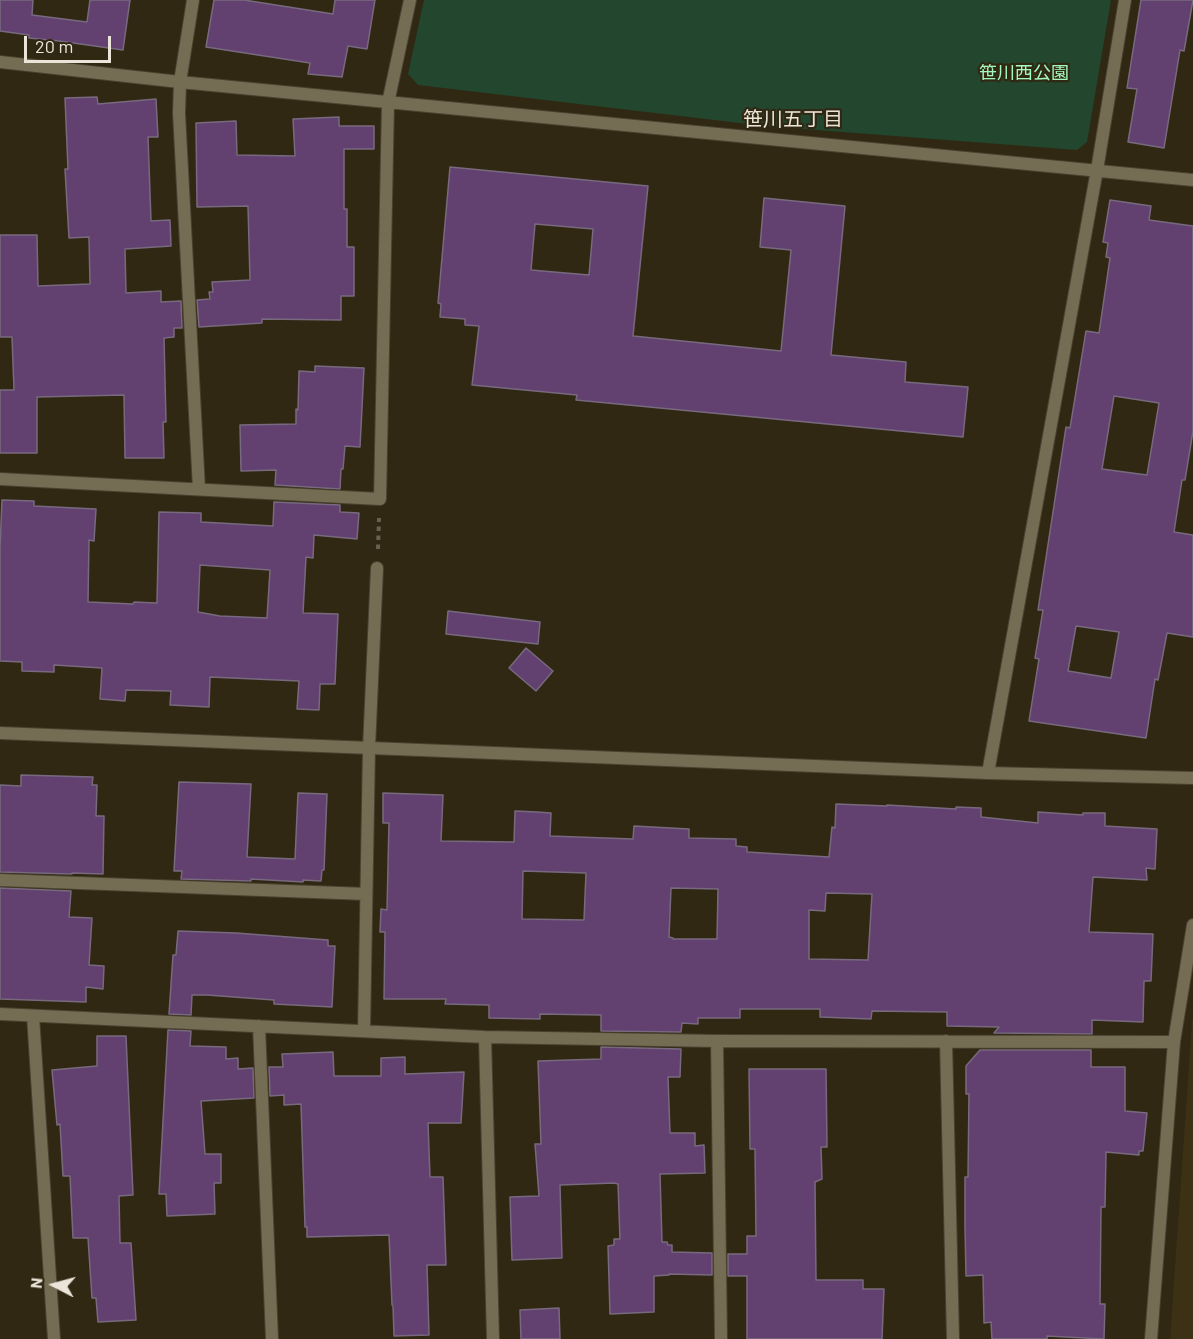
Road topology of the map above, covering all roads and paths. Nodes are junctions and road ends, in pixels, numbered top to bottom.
1 (193, 0) edge
2 (410, 0) edge
3 (1125, 0) edge
4 (0, 62) edge
5 (180, 82) junction
6 (388, 103) junction
7 (1097, 170) junction
8 (1193, 180) edge
9 (0, 479) edge
10 (200, 489) junction
11 (380, 499) junction
12 (377, 568) joint
13 (0, 733) edge
14 (369, 748) junction
15 (988, 773) junction
16 (1193, 778) edge
17 (0, 880) edge
18 (366, 894) junction
19 (1193, 925) edge
20 (0, 1014) edge
21 (33, 1016) junction
22 (259, 1026) junction
23 (364, 1031) junction
24 (485, 1037) junction
25 (717, 1041) junction
26 (946, 1041) junction
27 (1174, 1042) junction
28 (54, 1339) edge
29 (272, 1339) edge
30 (493, 1339) edge
31 (722, 1339) edge
32 (953, 1339) edge
33 (1151, 1339) edge

1 - 5 street
2 - 6 street
3 - 7 street
4 - 5 street
5 - 6 street
5 - 10 street
6 - 7 street
6 - 11 street
7 - 8 street
7 - 15 street
9 - 10 street
10 - 11 street
11 - 12 path
12 - 14 street
13 - 14 street
14 - 15 street
14 - 18 street
15 - 16 street
17 - 18 street
18 - 23 street
19 - 27 street
20 - 21 street
21 - 22 street
21 - 28 street
22 - 23 street
22 - 29 street
23 - 24 street
24 - 25 street
24 - 30 street
25 - 26 street
25 - 31 street
26 - 27 street
26 - 32 street
27 - 33 street

